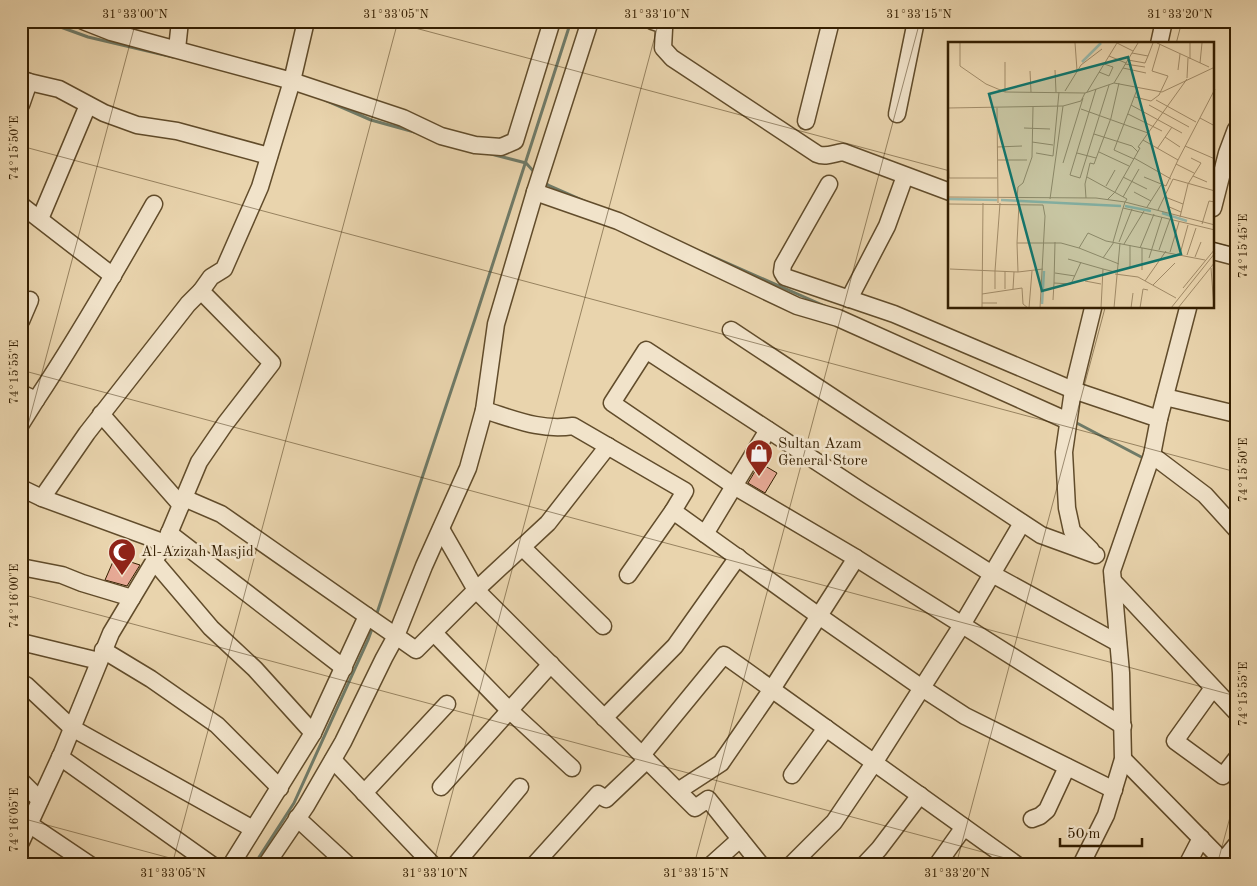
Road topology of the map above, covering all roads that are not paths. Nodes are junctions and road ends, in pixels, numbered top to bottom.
1 (83, 21) edge
2 (180, 21) edge
3 (306, 21) edge
4 (552, 21) edge
5 (590, 21) edge
6 (652, 21) edge
7 (831, 21) edge
8 (916, 21) edge
9 (1162, 22) edge
10 (131, 29) edge
11 (1159, 42) edge
12 (177, 49) junction
13 (25, 80) edge
14 (292, 81) junction
15 (21, 105) edge
16 (88, 105) junction
17 (897, 114) dead end
18 (806, 121) dead end
19 (1236, 129) edge
20 (269, 156) junction
21 (905, 176) junction
22 (829, 184) dead end
23 (948, 191) edge
24 (535, 192) junction
25 (154, 204) dead end
26 (1214, 204) edge
27 (21, 205) edge
28 (40, 219) junction
29 (1214, 251) edge
30 (1236, 257) edge
31 (113, 276) junction
32 (201, 291) junction
33 (849, 299) junction
34 (30, 300) dead end
35 (1093, 309) edge
36 (1188, 309) edge
37 (21, 321) edge
38 (731, 330) dead end
39 (1073, 390) junction
40 (29, 397) edge
41 (1165, 397) junction
42 (484, 410) junction
43 (101, 414) junction
44 (1236, 414) edge
45 (1159, 419) junction
46 (1068, 421) junction
47 (21, 424) edge
48 (768, 430) junction
49 (608, 446) junction
50 (1152, 455) junction
51 (734, 486) junction
52 (21, 488) edge
53 (42, 498) junction
54 (182, 502) junction
55 (673, 511) junction
56 (1022, 523) junction
57 (441, 528) junction
58 (1236, 529) edge
59 (705, 534) junction
60 (167, 538) junction
61 (522, 547) junction
62 (1096, 555) junction
63 (738, 557) junction
64 (856, 558) junction
65 (154, 561) junction
66 (21, 567) edge
67 (992, 574) junction
68 (628, 575) dead end
69 (1113, 576) junction
70 (476, 590) junction
71 (132, 598) junction
72 (819, 616) junction
73 (369, 618) junction
74 (962, 625) junction
75 (603, 626) dead end
76 (434, 633) junction
77 (392, 634) junction
78 (21, 642) edge
79 (1118, 642) junction
80 (101, 656) junction
81 (551, 664) junction
82 (344, 668) junction
83 (26, 685) dead end
84 (922, 688) junction
85 (1213, 688) junction
86 (772, 689) junction
87 (447, 704) dead end
88 (509, 710) junction
89 (1236, 712) edge
90 (604, 718) junction
91 (1122, 726) junction
92 (72, 728) junction
93 (826, 728) junction
94 (313, 733) junction
95 (60, 757) junction
96 (644, 758) junction
97 (1123, 759) junction
98 (1236, 759) edge
99 (333, 760) junction
100 (874, 763) junction
101 (1067, 767) junction
102 (572, 768) dead end
103 (792, 775) dead end
104 (21, 781) edge
105 (441, 787) dead end
106 (520, 787) dead end
107 (280, 788) junction
108 (1114, 790) junction
109 (678, 791) junction
110 (364, 793) junction
111 (920, 795) junction
112 (40, 800) junction
113 (297, 818) junction
114 (1032, 819) dead end
115 (29, 824) junction
116 (964, 827) junction
117 (253, 829) junction
118 (1201, 838) junction
119 (740, 839) junction
120 (21, 842) edge
121 (1236, 845) edge
122 (1221, 862) edge
123 (1012, 863) edge
124 (90, 865) edge
125 (212, 865) edge
126 (231, 865) edge
127 (266, 865) edge
128 (348, 865) edge
129 (433, 865) edge
130 (455, 865) edge
131 (534, 865) edge
132 (712, 865) edge
133 (761, 865) edge
134 (791, 865) edge
135 (864, 865) edge
136 (937, 865) edge
137 (1081, 865) edge
138 (1187, 865) edge

1 - 10 street
2 - 12 street
3 - 14 street
4 - 14 street
5 - 24 street
6 - 21 street
7 - 18 street
8 - 17 street
9 - 11 street
10 - 12 street
12 - 14 street
13 - 15 street
13 - 16 street
14 - 20 street
16 - 20 street
16 - 28 street
19 - 26 street
20 - 32 street
21 - 23 street
21 - 33 street
22 - 33 street
24 - 42 street
24 - 46 street
25 - 31 street
27 - 28 street
28 - 31 street
29 - 30 street
31 - 40 street
32 - 43 street
32 - 54 street
33 - 39 street
34 - 37 street
35 - 39 street
36 - 41 street
38 - 56 street
39 - 45 street
39 - 46 street
40 - 47 street
41 - 44 street
41 - 45 street
42 - 49 street
42 - 57 street
43 - 53 street
43 - 54 street
45 - 50 street
46 - 62 street
48 - 51 street
48 - 51 street
48 - 67 street
49 - 55 street
49 - 61 street
50 - 58 street
50 - 69 street
51 - 59 street
51 - 64 street
52 - 53 street
53 - 60 street
54 - 60 street
54 - 73 street
55 - 59 street
55 - 68 street
56 - 62 street
56 - 67 street
57 - 70 street
57 - 77 street
59 - 63 street
60 - 65 street
60 - 82 street
61 - 70 street
61 - 75 street
62 - 69 street
63 - 72 street
63 - 90 street
64 - 72 street
64 - 74 street
65 - 71 street
65 - 94 street
66 - 71 street
67 - 74 street
67 - 79 street
69 - 79 street
69 - 85 street
70 - 76 street
70 - 81 street
71 - 80 street
72 - 84 street
72 - 86 street
73 - 77 street
73 - 82 street
74 - 84 street
74 - 91 street
76 - 77 street
76 - 88 street
77 - 99 street
78 - 80 street
79 - 91 street
80 - 92 street
80 - 107 street
81 - 88 street
81 - 90 street
82 - 94 street
83 - 92 street
84 - 100 street
84 - 101 street
85 - 89 street
85 - 98 street
86 - 93 street
86 - 96 street
86 - 109 street
87 - 110 street
88 - 102 street
88 - 105 street
90 - 96 street
91 - 97 street
92 - 95 street
92 - 117 street
93 - 100 street
93 - 103 street
94 - 107 street
95 - 112 street
95 - 125 street
96 - 109 street
96 - 131 street
97 - 108 street
97 - 118 street
99 - 110 street
99 - 113 street
100 - 111 street
100 - 134 street
101 - 108 street
101 - 114 street
104 - 112 street
106 - 130 street
107 - 117 street
108 - 137 street
109 - 119 street
110 - 129 street
111 - 116 street
111 - 135 street
112 - 115 street
113 - 127 street
113 - 128 street
115 - 120 street
115 - 124 street
116 - 123 street
116 - 136 street
117 - 126 street
118 - 122 street
118 - 138 street
119 - 132 street
119 - 133 street
121 - 122 street

